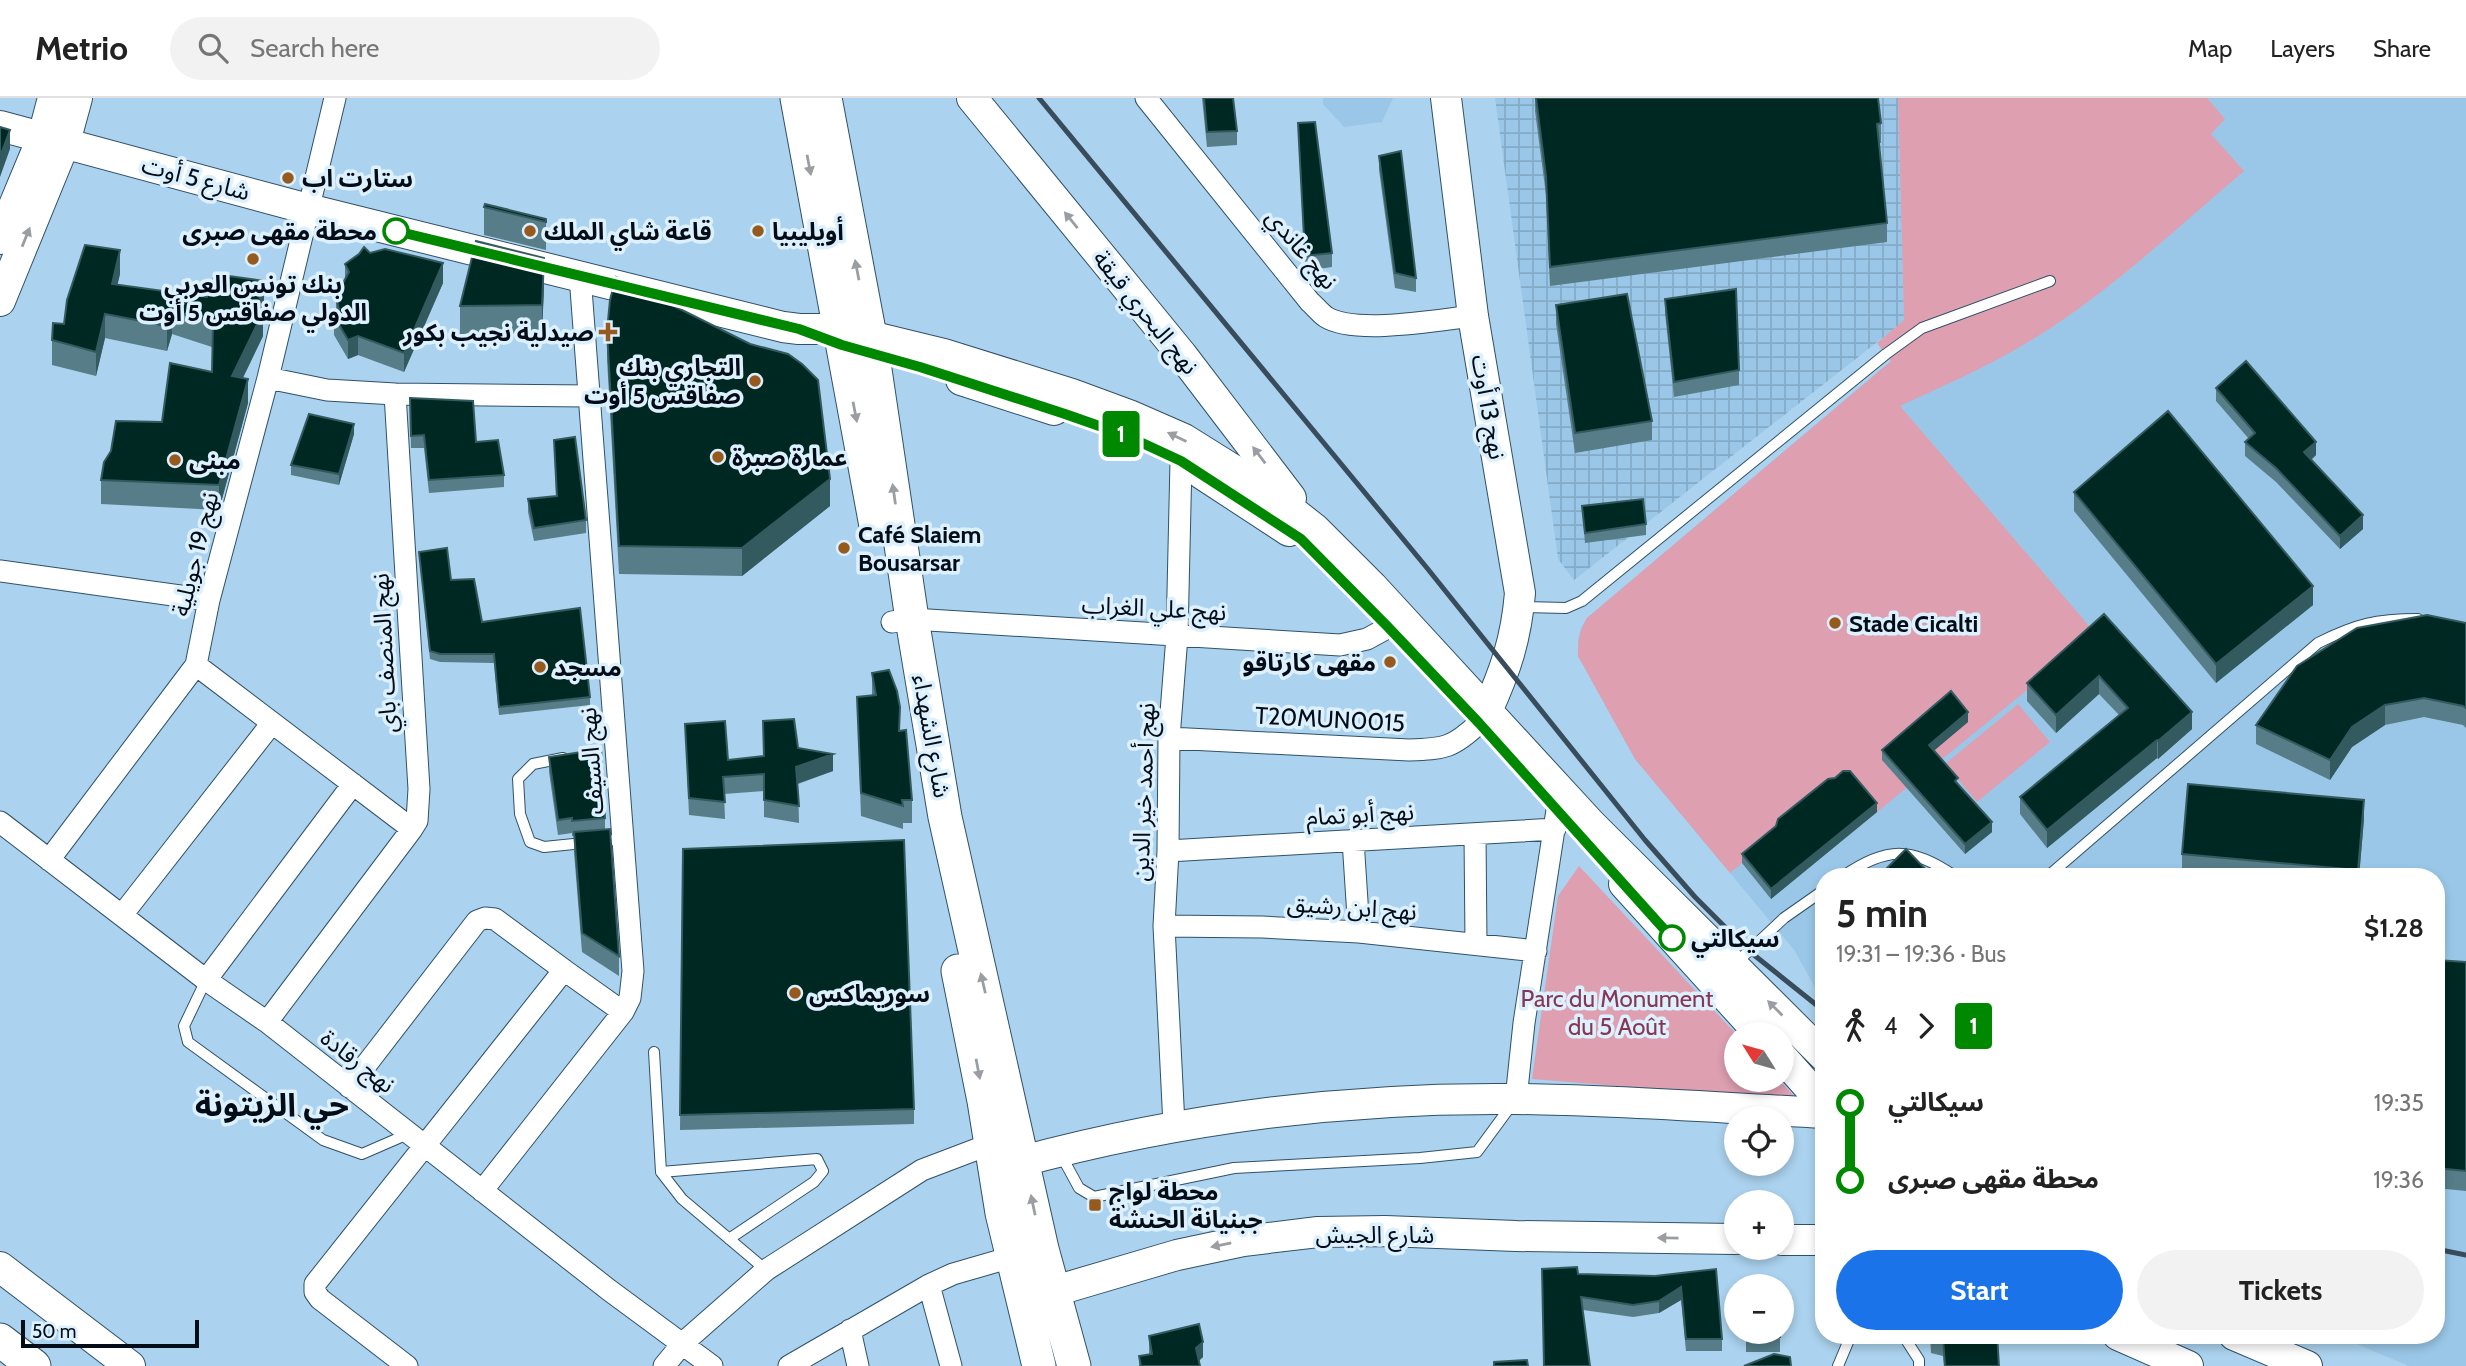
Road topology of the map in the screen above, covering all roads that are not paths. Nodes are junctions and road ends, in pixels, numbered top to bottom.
1 (52, 98) edge
2 (76, 98) edge
3 (335, 98) edge
4 (797, 98) edge
5 (825, 98) edge
6 (972, 98) edge
7 (1146, 98) edge
8 (1446, 98) edge
9 (0, 126) edge
10 (54, 139) junction
11 (308, 209) junction
12 (0, 239) edge
13 (580, 276) junction
14 (2050, 281) dead end
15 (0, 300) edge
16 (1473, 316) junction
17 (856, 341) junction
18 (268, 378) junction
19 (395, 394) junction
20 (589, 397) junction
21 (1181, 461) junction
22 (1315, 529) junction
23 (0, 571) edge
24 (209, 600) junction
25 (1519, 607) junction
26 (2431, 619) edge
27 (902, 621) junction
28 (1388, 627) junction
29 (1177, 636) junction
30 (196, 665) junction
31 (1483, 717) junction
32 (272, 723) junction
33 (1169, 738) junction
34 (580, 754) edge
35 (354, 784) junction
36 (1556, 820) junction
37 (0, 822) edge
38 (412, 829) junction
39 (1475, 834) junction
40 (623, 839) junction
41 (1353, 841) junction
42 (1168, 851) junction
43 (49, 860) junction
44 (1857, 868) edge
45 (1941, 868) edge
46 (2057, 868) edge
47 (1815, 896) edge
48 (122, 915) junction
49 (1164, 926) junction
50 (1359, 932) junction
51 (1476, 944) junction
52 (1536, 951) junction
53 (1733, 966) junction
54 (564, 970) junction
55 (206, 980) junction
56 (623, 1012) junction
57 (267, 1022) junction
58 (1749, 1022) edge
59 (1815, 1047) edge
60 (654, 1052) dead end
61 (1794, 1070) edge
62 (349, 1087) junction
63 (1815, 1094) edge
64 (1516, 1099) junction
65 (1815, 1113) edge
66 (1174, 1125) junction
67 (416, 1140) junction
68 (1007, 1152) junction
69 (1060, 1153) junction
70 (661, 1172) junction
71 (482, 1191) junction
72 (729, 1238) junction
73 (1724, 1239) edge
74 (1794, 1240) edge
75 (1815, 1240) edge
76 (1027, 1253) junction
77 (0, 1266) edge
78 (766, 1270) junction
79 (929, 1285) junction
80 (1054, 1291) junction
81 (1022, 1301) junction
82 (850, 1330) junction
83 (0, 1340) edge
84 (682, 1343) junction
85 (1847, 1344) edge
86 (1909, 1344) edge
87 (2138, 1344) edge
88 (2255, 1344) edge
89 (34, 1366) edge
90 (130, 1366) edge
91 (407, 1366) edge
92 (664, 1366) edge
93 (712, 1366) edge
94 (789, 1366) edge
95 (858, 1366) edge
96 (951, 1366) edge
97 (1039, 1366) edge
98 (1074, 1366) edge
99 (1838, 1366) edge
100 (1919, 1366) edge
101 (2188, 1366) edge
102 (2307, 1366) edge

1 - 10 main road
2 - 10 main road
3 - 11 street, نهج 19 جويلية
4 -> 17 main road, شارع الشهداء
17 -> 5 main road, شارع الشهداء
22 -> 6 main road, نهج البحري قيقة
7 - 16 street, نهج غاندي
8 - 16 main road, نهج 13 أوت
9 - 10 main road, شارع 5 أوت
10 - 11 main road, شارع 5 أوت
10 - 12 main road
15 -> 10 main road
11 - 13 main road, شارع 5 أوت
11 - 18 street, نهج 19 جويلية
13 - 17 main road, شارع 5 أوت
13 - 20 street, نهج السيف
14 - 25 lane
16 - 25 main road, نهج 13 أوت
17 - 21 main road, شارع 5 أوت
22 -> 17 main road, شارع 5 أوت
17 - 27 main road, شارع الشهداء
18 - 19 street
18 - 24 street, نهج 19 جويلية
19 - 20 street
19 - 38 street, نهج المنصف باي
20 - 40 street, نهج السيف
21 - 28 main road, شارع 5 أوت
21 - 29 street, نهج أحمد خير الدين
22 - 31 main road, شارع 5 أوت
23 - 24 street
24 - 30 street, نهج 19 جويلية
25 - 31 main road, نهج 13 أوت
26 - 46 lane
27 - 29 street, نهج علي الغراب
27 - 68 main road, شارع الشهداء
28 - 29 street, نهج علي الغراب
28 - 31 main road, شارع 5 أوت
29 - 33 street, نهج أحمد خير الدين
30 - 32 street
30 - 43 street, نهج 19 جويلية
31 - 33 street, T20MUN0015
31 - 36 main road, شارع 5 أوت
31 - 53 main road, شارع 5 أوت
32 - 35 street
32 - 48 street
33 - 42 street, نهج أحمد خير الدين
34 - 40 lane
35 - 38 street
35 - 55 street
36 - 39 street, نهج أبو تمام
36 - 52 street
36 - 58 main road, شارع 5 أوت
37 - 43 street, نهج رقادة
38 - 57 street
39 - 41 street, نهج أبو تمام
39 - 51 street
40 - 56 street, نهج السيف
41 - 42 street, نهج أبو تمام
41 - 50 street
42 - 49 street, نهج أحمد خير الدين
43 - 48 street, نهج رقادة
44 - 45 lane
47 - 53 lane
48 - 55 street, نهج رقادة
49 - 50 street, نهج ابن رشيق
49 - 66 street, نهج أحمد خير الدين
50 - 51 street, نهج ابن رشيق
51 - 52 street, نهج ابن رشيق
52 - 64 street
59 -> 53 main road, شارع 5 أوت
54 - 56 street
54 - 62 street
54 - 67 street
55 - 57 street, نهج رقادة
55 - 67 lane
56 - 71 street, نهج السيف
57 - 62 street, نهج رقادة
60 - 70 lane
61 - 63 main road
62 - 67 street, نهج رقادة
64 - 65 main road
64 - 66 main road
64 - 69 lane
66 - 69 main road
67 - 71 street, نهج رقادة
67 - 91 street
68 - 69 main road
68 - 76 main road, شارع الشهداء
68 - 78 street
70 - 72 lane
70 - 72 lane
71 - 84 street, نهج رقادة
72 - 78 lane
73 -> 80 main road, شارع الجيش
74 - 75 main road
76 - 79 street
76 - 80 main road, شارع الشهداء
76 - 81 main road, شارع الشهداء
77 - 90 main road
78 - 84 street
79 - 82 street
79 - 96 street
80 - 81 main road, شارع الجيش
80 - 98 main road, شارع الشهداء
81 - 97 main road, شارع الشهداء
82 - 94 street
82 - 95 street
83 - 89 main road
84 - 92 street
84 - 93 street, نهج رقادة
85 - 99 lane
86 - 100 lane
87 - 101 main road
88 - 102 main road

